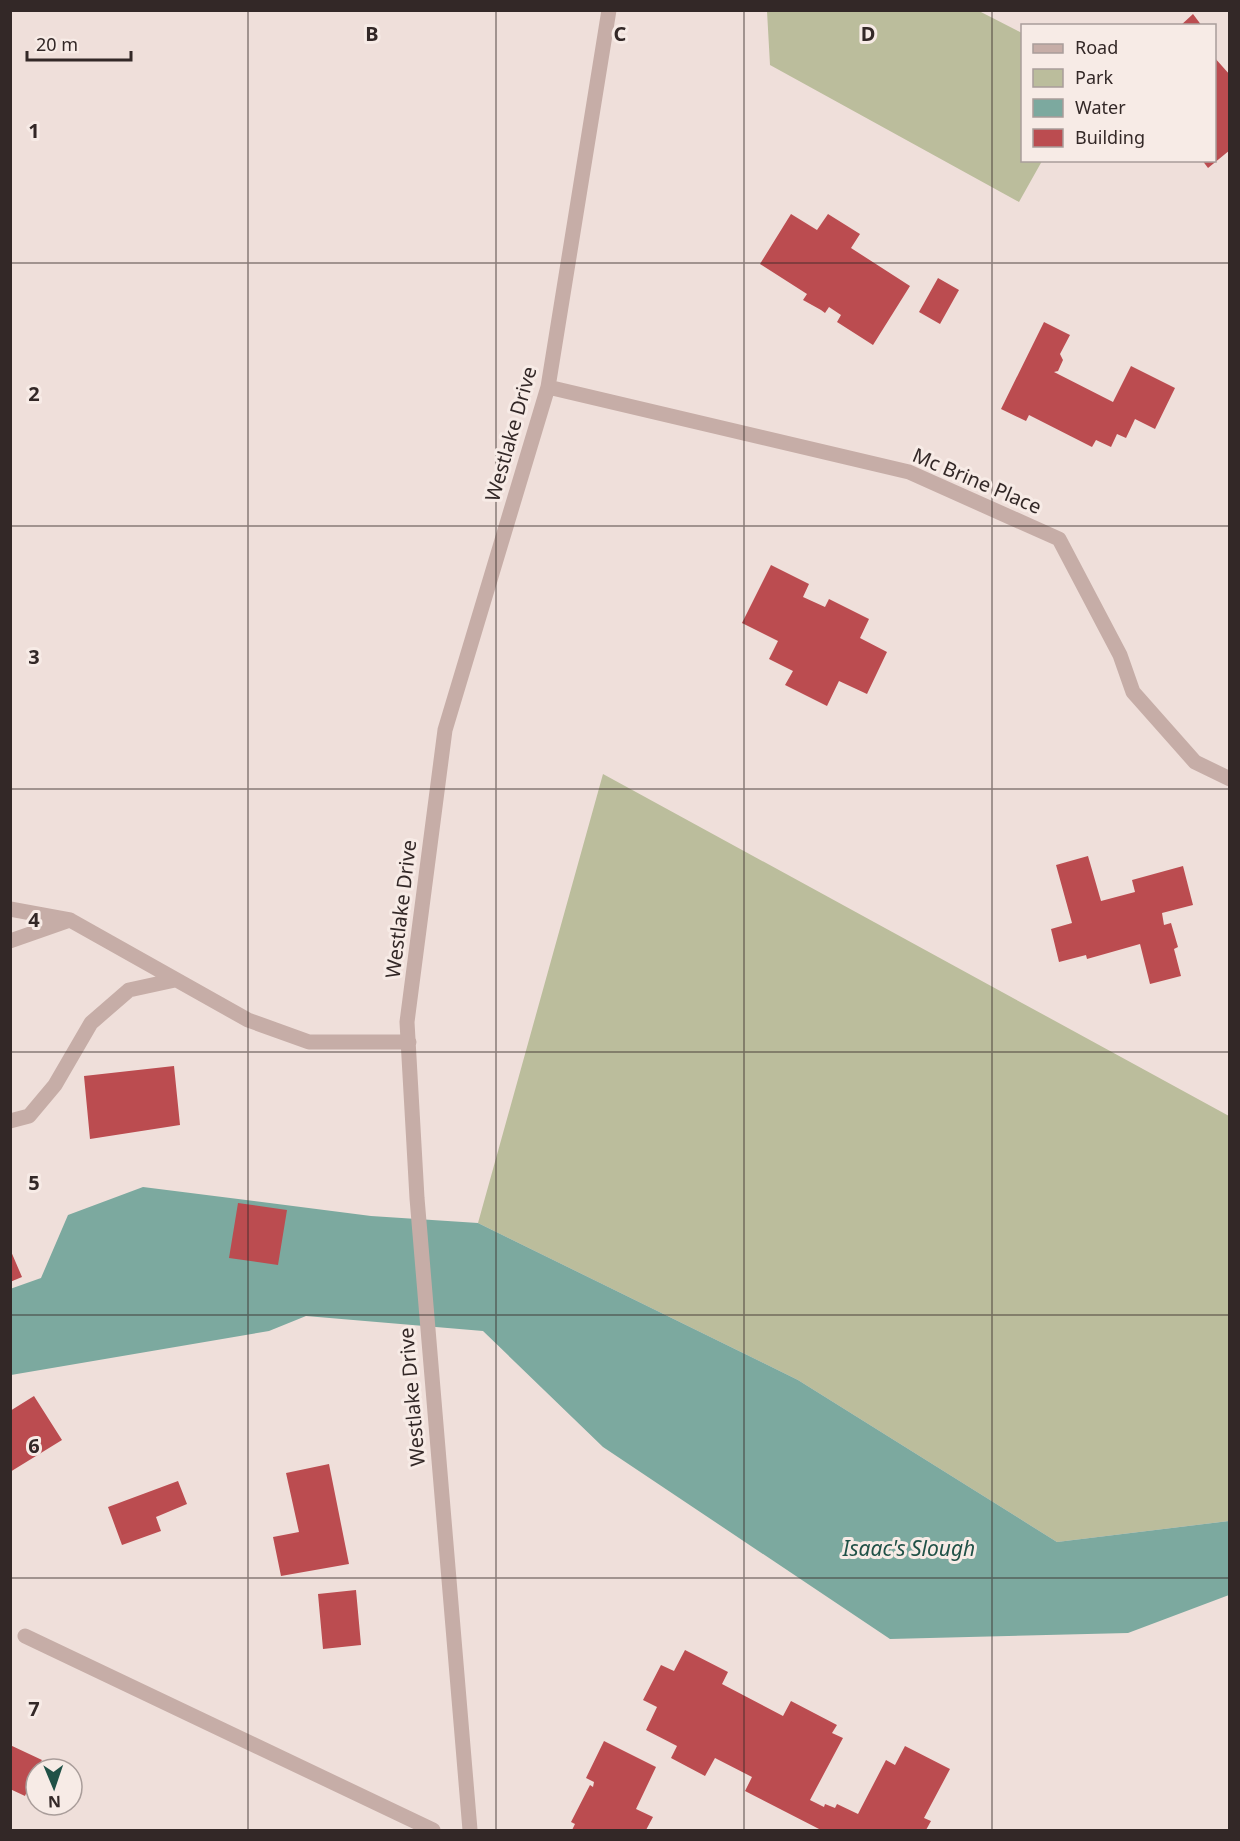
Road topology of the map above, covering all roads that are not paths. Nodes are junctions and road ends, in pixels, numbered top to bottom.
1 (609, 10) edge
2 (548, 387) junction
3 (1230, 779) edge
4 (10, 909) edge
5 (69, 920) junction
6 (10, 941) edge
7 (175, 980) junction
8 (408, 1042) junction
9 (10, 1121) edge
10 (25, 1636) dead end
11 (434, 1830) edge
12 (470, 1830) edge

1 - 2 street, Westlake Drive
2 - 3 street, Mc Brine Place
2 - 8 street, Westlake Drive
4 - 5 street
5 - 6 street
5 - 7 street
7 - 8 street
7 - 9 street
8 - 12 street, Westlake Drive
10 - 11 street

